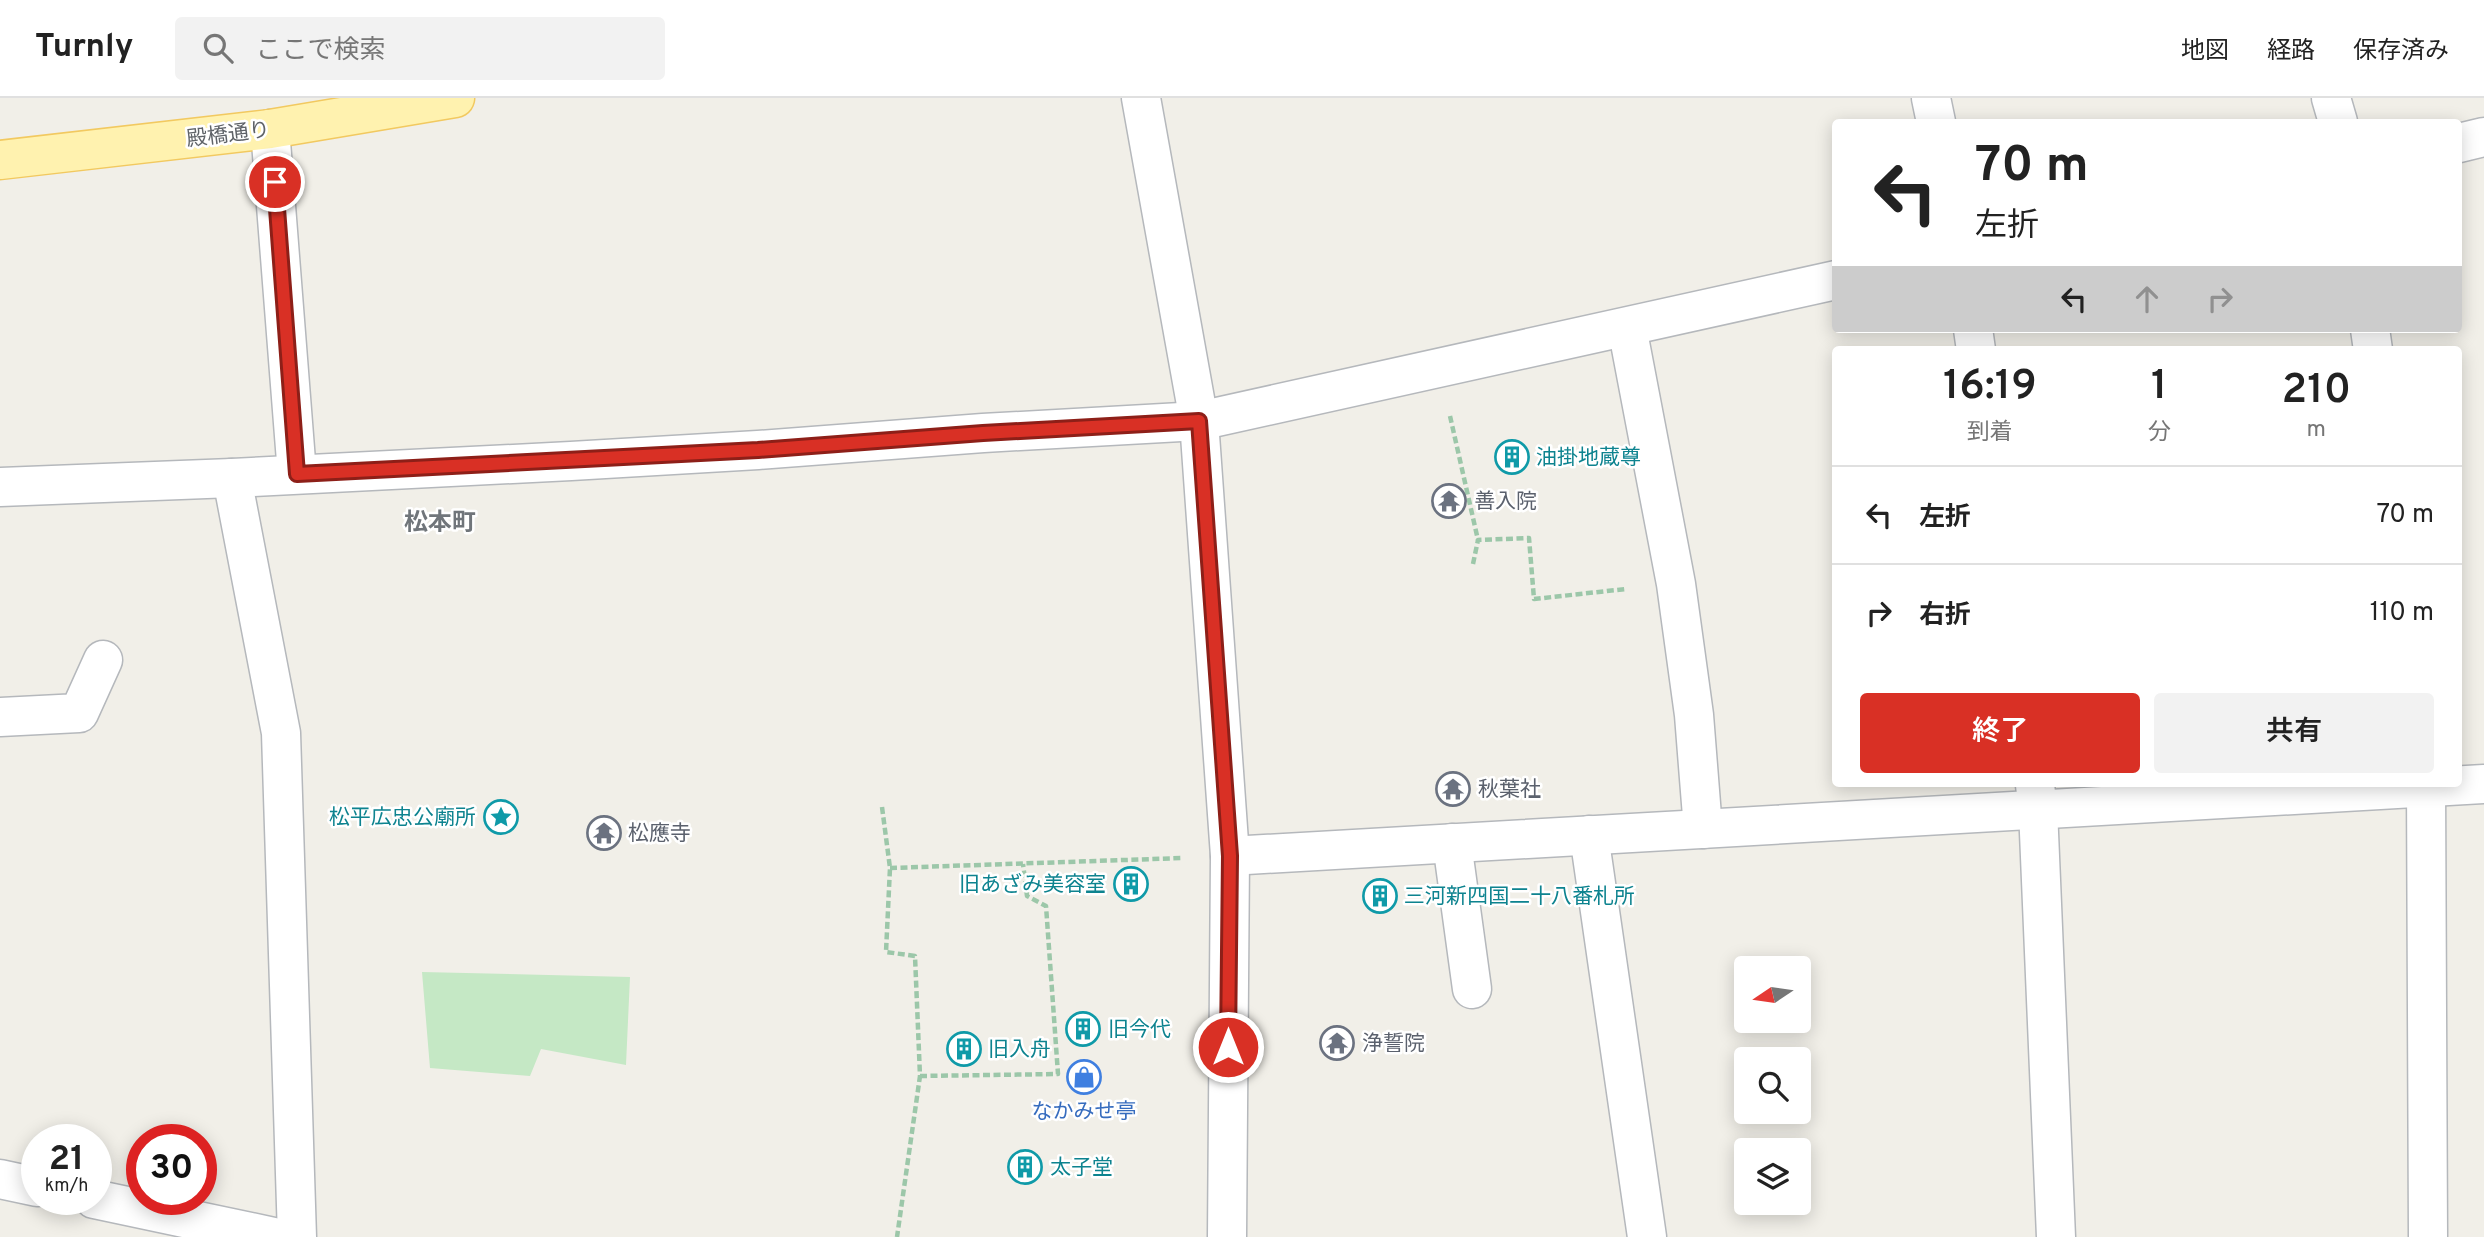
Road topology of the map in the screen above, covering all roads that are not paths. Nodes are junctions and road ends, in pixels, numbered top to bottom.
1 (455, 98) edge
2 (1141, 98) edge
3 (1931, 98) edge
4 (2331, 98) edge
5 (1936, 119) edge
6 (2337, 119) edge
7 (270, 129) junction
8 (2484, 137) edge
9 (2462, 142) edge
10 (0, 160) edge
11 (1832, 282) edge
12 (1627, 327) junction
13 (1199, 421) junction
14 (297, 474) junction
15 (232, 478) junction
16 (0, 487) edge
17 (103, 660) dead end
18 (0, 717) edge
19 (2462, 784) edge
20 (2484, 784) edge
21 (2355, 787) edge
22 (2426, 787) edge
23 (2036, 796) edge
24 (1703, 829) junction
25 (1589, 835) junction
26 (1452, 843) junction
27 (1230, 856) junction
28 (1472, 989) dead end
29 (0, 1179) edge
30 (21, 1184) edge
31 (112, 1203) edge
32 (274, 1237) edge
33 (297, 1237) edge
34 (1227, 1237) edge
35 (1647, 1237) edge
36 (2056, 1237) edge
37 (2428, 1237) edge

1 - 7 main road, 殿橋通り
2 - 13 street
3 - 5 street
4 - 6 street
7 - 10 main road, 殿橋通り
7 - 14 street
8 - 9 street
11 - 12 street
12 - 13 street
12 - 24 street
13 - 14 street
13 - 27 street
14 - 15 street
15 - 16 street
15 - 33 street
17 - 18 street
19 - 20 street
21 - 23 street
22 - 37 street
23 - 24 street
23 - 36 street
24 - 25 street
25 - 26 street
25 - 35 street
26 - 27 street
26 - 28 street
27 - 34 street
29 - 30 street
31 - 32 street

